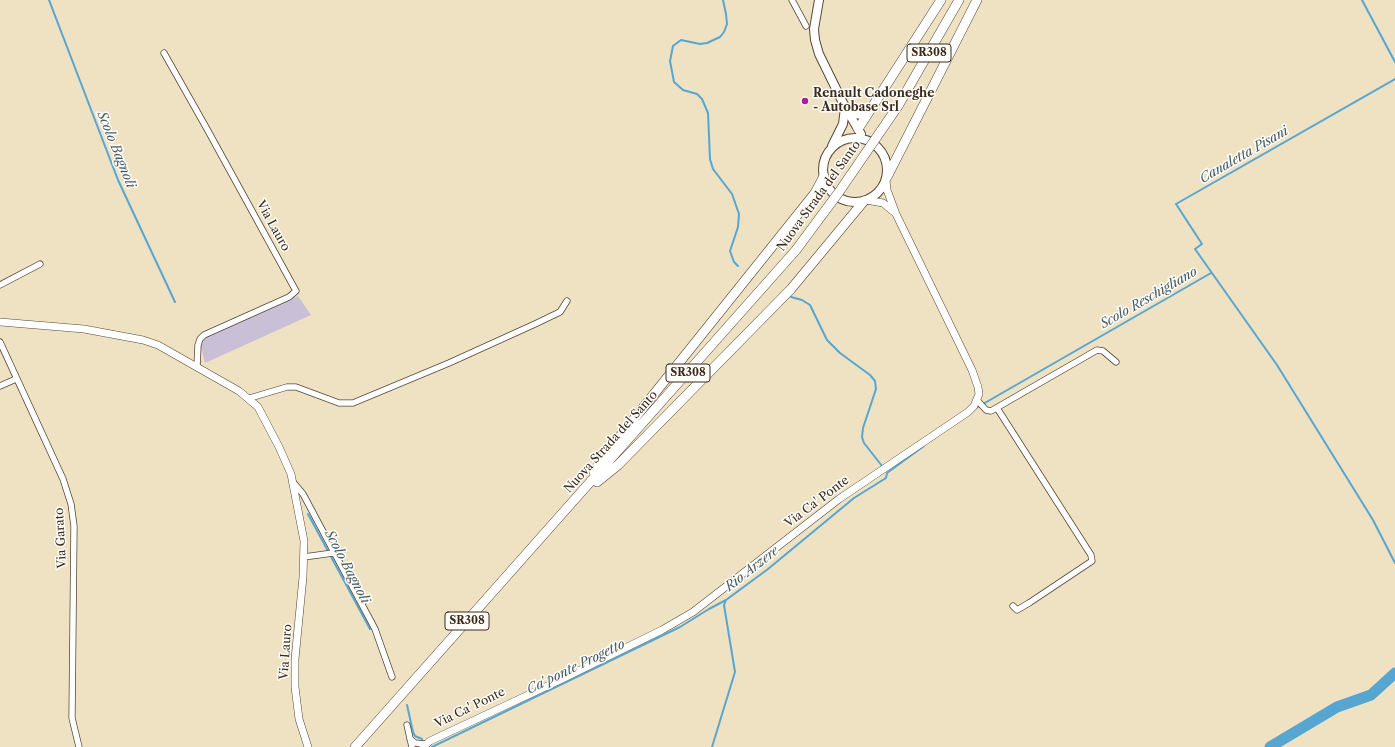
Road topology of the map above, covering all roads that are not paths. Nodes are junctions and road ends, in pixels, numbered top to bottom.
1 (792, 0) edge
2 (819, 0) edge
3 (941, 0) edge
4 (959, 0) edge
5 (977, 0) edge
6 (806, 26) dead end
7 (164, 53) dead end
8 (845, 107) junction
9 (872, 108) junction
10 (858, 129) junction
11 (849, 138) junction
12 (865, 139) junction
13 (831, 149) junction
14 (824, 176) junction
15 (886, 178) junction
16 (865, 201) junction
17 (896, 214) junction
18 (40, 264) dead end
19 (0, 286) edge
20 (568, 301) dead end
21 (0, 322) edge
22 (0, 342) edge
23 (1116, 362) dead end
24 (197, 367) junction
25 (16, 379) junction
26 (0, 386) edge
27 (250, 398) junction
28 (977, 400) junction
29 (997, 408) junction
30 (293, 482) junction
31 (579, 496) junction
32 (333, 553) junction
33 (304, 557) junction
34 (1013, 606) dead end
35 (392, 677) dead end
36 (407, 725) dead end
37 (410, 739) junction
38 (307, 744) edge
39 (424, 745) edge
40 (79, 747) edge
41 (355, 747) edge
42 (412, 747) edge

1 - 6 street
2 - 8 main road
3 - 9 highway
4 - 31 highway, Nuova Strada del Santo / SR308, bridge
5 - 15 highway
7 - 24 street, Via Lauro
8 - 9 highway
8 - 10 main road
8 - 13 main road
9 - 10 highway
10 - 11 main road
10 - 12 main road
11 - 12 main road
11 - 13 main road
12 - 15 main road
13 - 14 main road
14 - 16 main road
14 - 31 highway
15 - 16 main road
15 - 17 street
16 - 17 street
16 - 31 highway
17 - 28 street
18 - 19 street
20 - 27 street
21 - 24 street, Via Lauro
22 - 25 street, Via Garato
23 - 29 street
24 - 27 street, Via Lauro
25 - 26 street
25 - 40 street, Via Garato
27 - 30 street, Via Lauro
28 - 29 street
28 - 39 street, Via Ca' Ponte
29 - 34 street
30 - 32 street, Via Lauro
30 - 33 street, Via Lauro
31 - 41 highway, Nuova Strada del Santo / SR308
32 - 33 street
32 - 35 street, Via Lauro
33 - 38 street, Via Lauro
36 - 37 street
37 - 39 street
37 - 42 street

